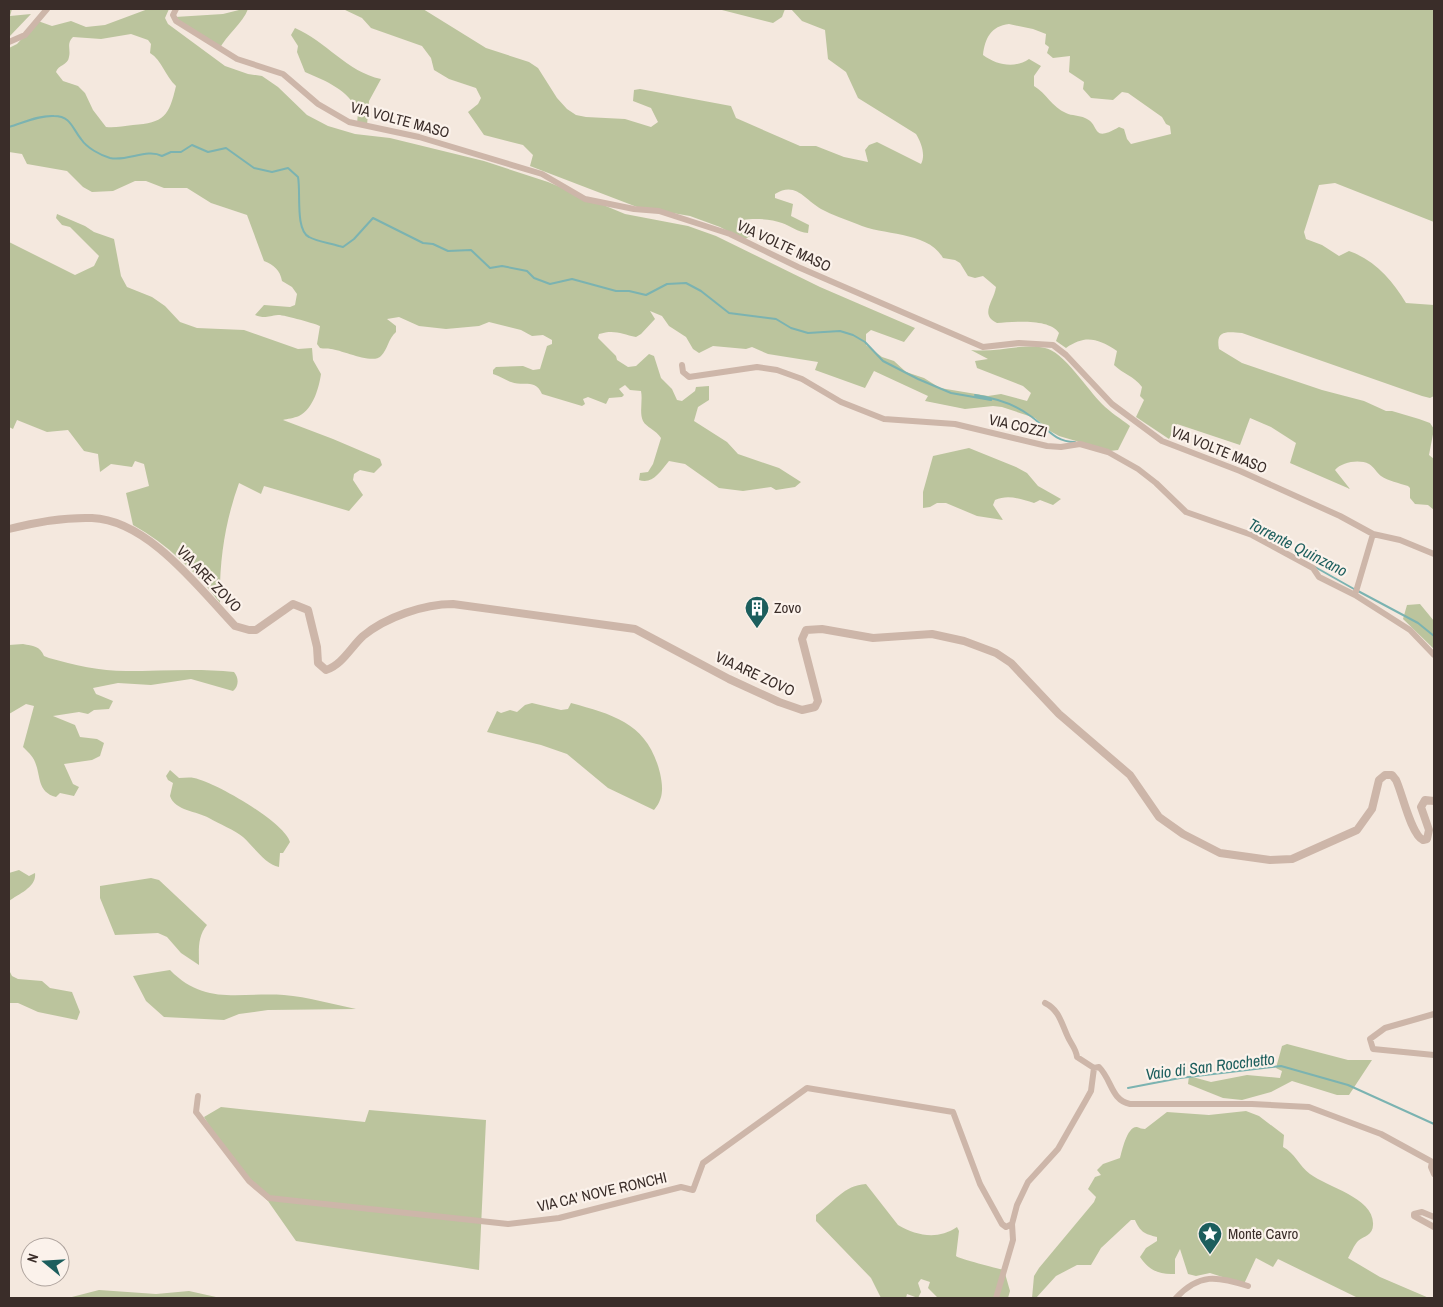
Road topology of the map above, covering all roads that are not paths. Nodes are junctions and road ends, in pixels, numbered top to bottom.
1 (47, 9) edge
2 (176, 9) edge
3 (9, 42) edge
4 (682, 364) dead end
5 (9, 529) edge
6 (1373, 534) junction
7 (1434, 554) edge
8 (1355, 595) junction
9 (1434, 656) edge
10 (1434, 801) edge
11 (1044, 1003) dead end
12 (1434, 1014) edge
13 (1434, 1055) edge
14 (1094, 1068) junction
15 (198, 1096) dead end
16 (1433, 1162) edge
17 (1434, 1174) edge
18 (1434, 1217) edge
19 (1012, 1224) junction
20 (1434, 1227) edge
21 (1248, 1286) dead end
22 (996, 1298) edge
23 (1176, 1298) edge

1 - 3 street
2 - 6 street, VIA VOLTE MASO
4 - 8 street, VIA COZZI
5 - 10 street, VIA ARE ZOVO
6 - 7 street
6 - 8 street
8 - 9 street, VIA COZZI
11 - 14 street
12 - 13 street
14 - 16 street
14 - 19 street
15 - 19 street, VIA CA' NOVE RONCHI
16 - 17 street
18 - 20 street
19 - 22 street
21 - 23 street

